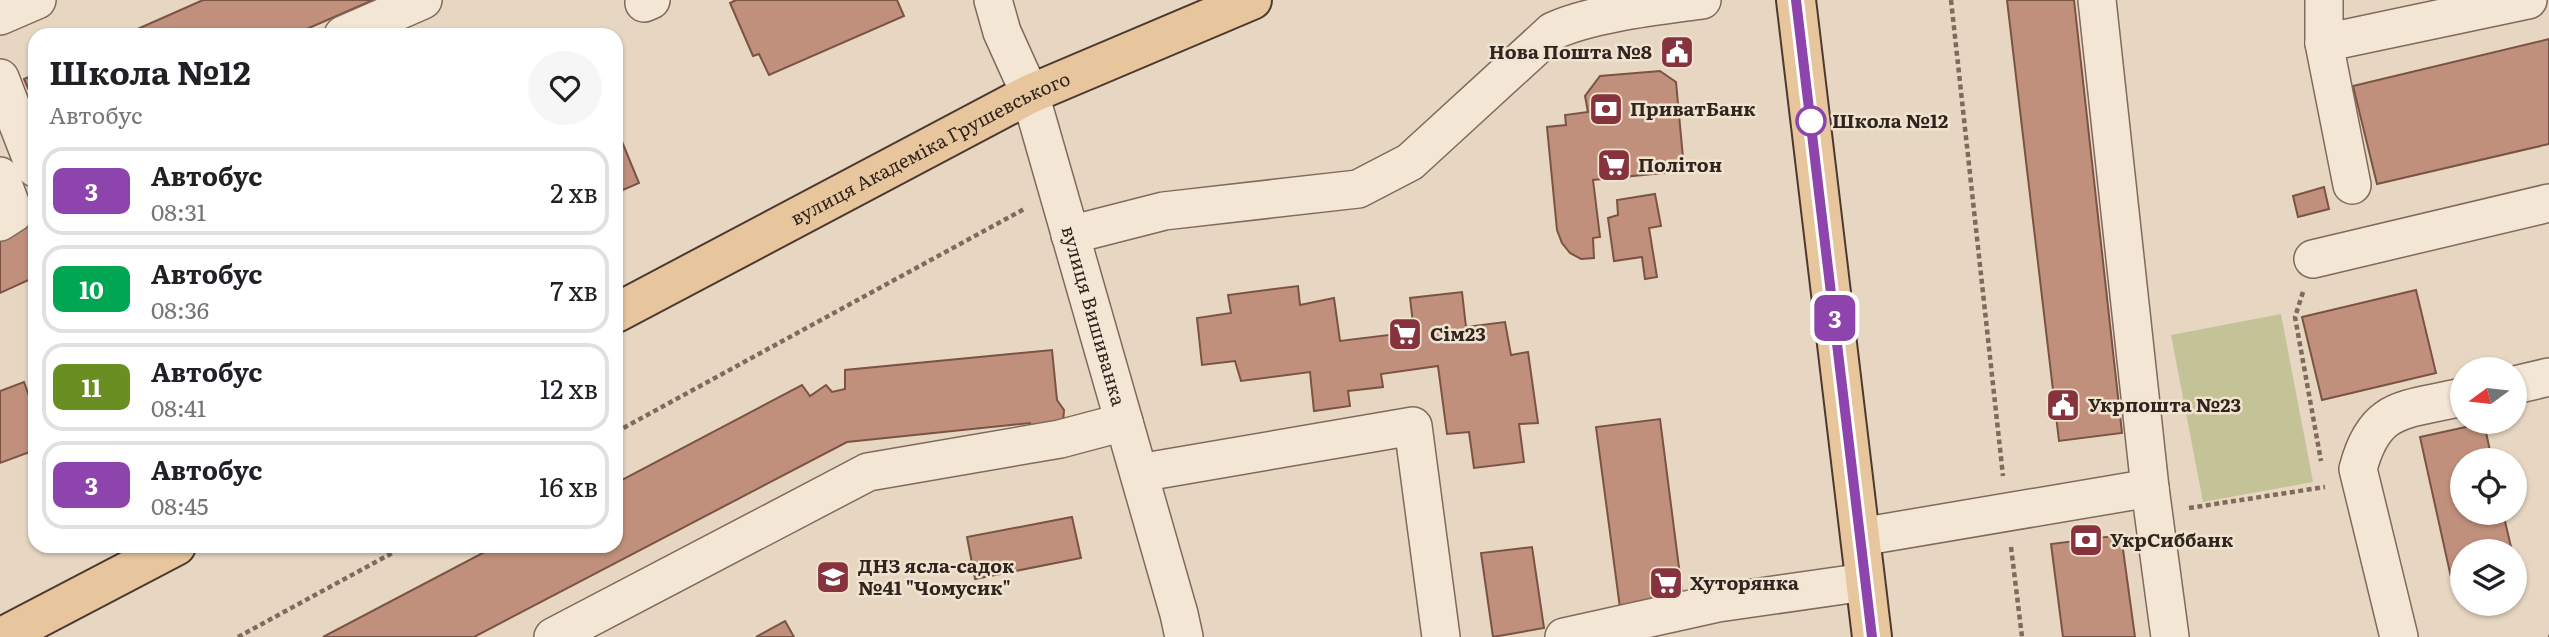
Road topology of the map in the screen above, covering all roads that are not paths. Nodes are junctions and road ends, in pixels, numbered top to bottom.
1 (37, 0) edge
2 (423, 0) edge
3 (993, 0) edge
4 (1252, 0) edge
5 (1702, 0) edge
6 (1796, 0) edge
7 (2097, 0) edge
8 (2324, 0) edge
9 (2528, 0) edge
10 (0, 16) edge
11 (359, 28) edge
12 (2324, 43) junction
13 (0, 78) edge
14 (1030, 94) junction
15 (28, 150) edge
16 (0, 176) edge
17 (2352, 186) dead end
18 (2549, 203) edge
19 (0, 222) edge
20 (1070, 235) junction
21 (2313, 259) road end
22 (623, 309) edge
23 (2549, 377) edge
24 (2527, 382) edge
25 (2450, 400) edge
26 (1124, 422) junction
27 (1139, 473) junction
28 (2151, 501) junction
29 (1860, 537) junction
30 (163, 553) edge
31 (1865, 582) junction
32 (2, 637) edge
33 (553, 637) edge
34 (1184, 637) edge
35 (1441, 637) edge
36 (1564, 637) edge
37 (1872, 637) edge
38 (2170, 637) edge
39 (2399, 637) edge

1 - 10 street
2 - 11 street
3 - 14 street, вулиця Вишиванка
4 - 14 main road, вулиця Академіка Грушевського
5 - 20 street
6 - 29 main road
7 - 28 street
8 - 12 street
9 - 12 street
12 - 17 street
13 - 15 street
14 - 20 street, вулиця Вишиванка
14 - 22 main road, вулиця Академіка Грушевського
16 - 19 street
18 - 21 street
20 - 26 street, вулиця Вишиванка
23 - 24 street
25 - 39 street
26 - 27 street, вулиця Вишиванка
26 - 33 street
27 - 34 street, вулиця Вишиванка
27 - 35 street
28 - 29 street
28 - 38 street
29 - 31 main road
30 - 32 main road
31 - 36 street
31 - 37 main road

